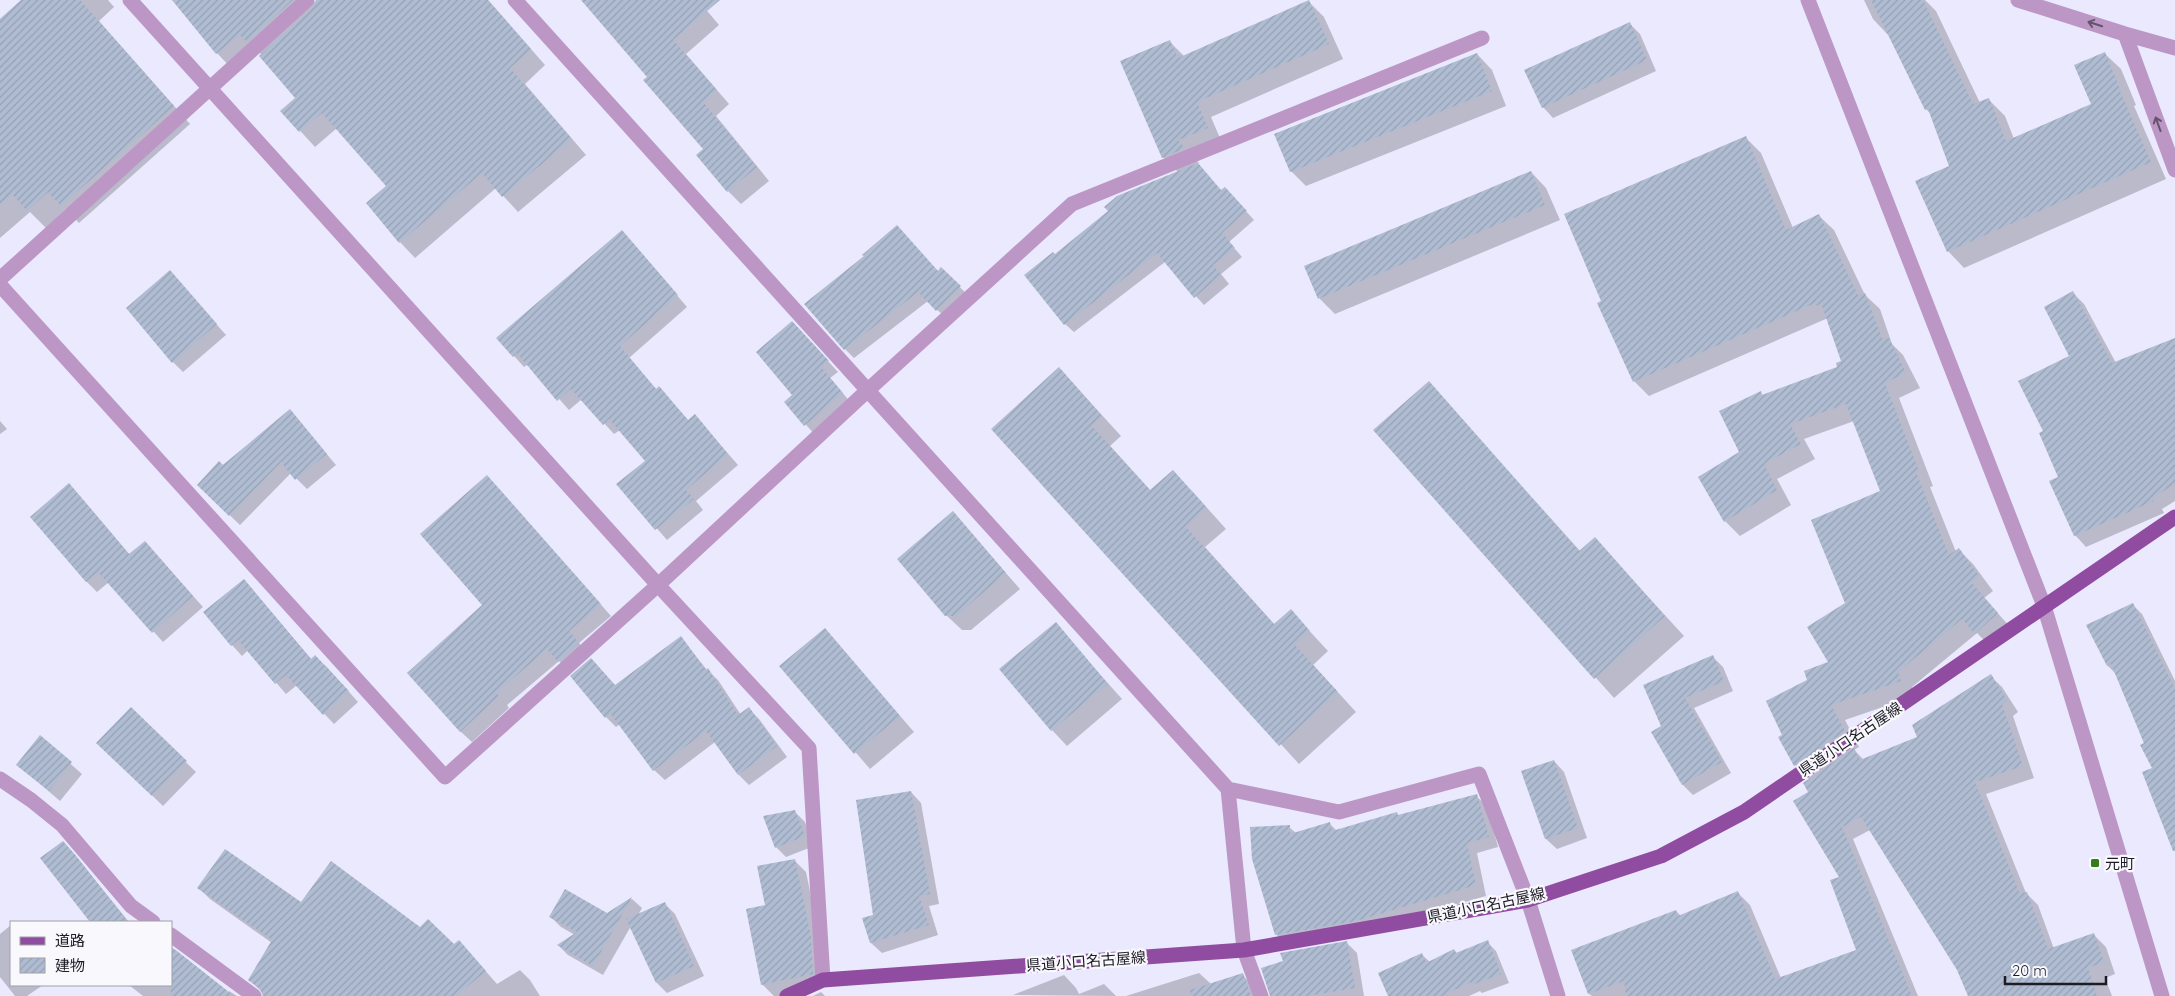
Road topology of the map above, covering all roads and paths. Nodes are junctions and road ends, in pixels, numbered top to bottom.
1 (130, 0) edge
2 (307, 0) edge
3 (515, 0) edge
4 (1808, 0) edge
5 (2018, 0) edge
6 (2125, 34) junction
7 (1482, 38) dead end
8 (2175, 48) edge
9 (211, 90) junction
10 (2175, 170) edge
11 (0, 279) edge
12 (0, 285) edge
13 (868, 390) junction
14 (2175, 517) edge
15 (658, 585) junction
16 (2044, 606) junction
17 (0, 779) edge
18 (1228, 789) junction
19 (1528, 900) junction
20 (152, 921) edge
21 (172, 937) edge
22 (1244, 950) junction
23 (823, 980) junction
24 (254, 996) edge
25 (787, 996) edge
26 (1261, 996) edge
27 (1558, 996) edge
28 (2162, 996) edge

1 - 9 street
2 - 9 street
3 - 13 street
4 - 16 street
6 -> 5 street
6 - 8 street
10 -> 6 street
7 - 13 street
9 - 11 street
9 - 15 street
12 - 15 street
13 - 15 street
13 - 18 street
14 - 16 main road, 県道小口名古屋線
15 - 23 street
16 - 19 main road, 県道小口名古屋線
16 - 28 street
17 - 20 street
18 - 19 street
18 - 22 street
19 - 22 main road, 県道小口名古屋線
19 - 27 street
21 - 24 street
22 - 23 main road, 県道小口名古屋線
22 - 26 street
23 - 25 main road, 県道小口名古屋線

